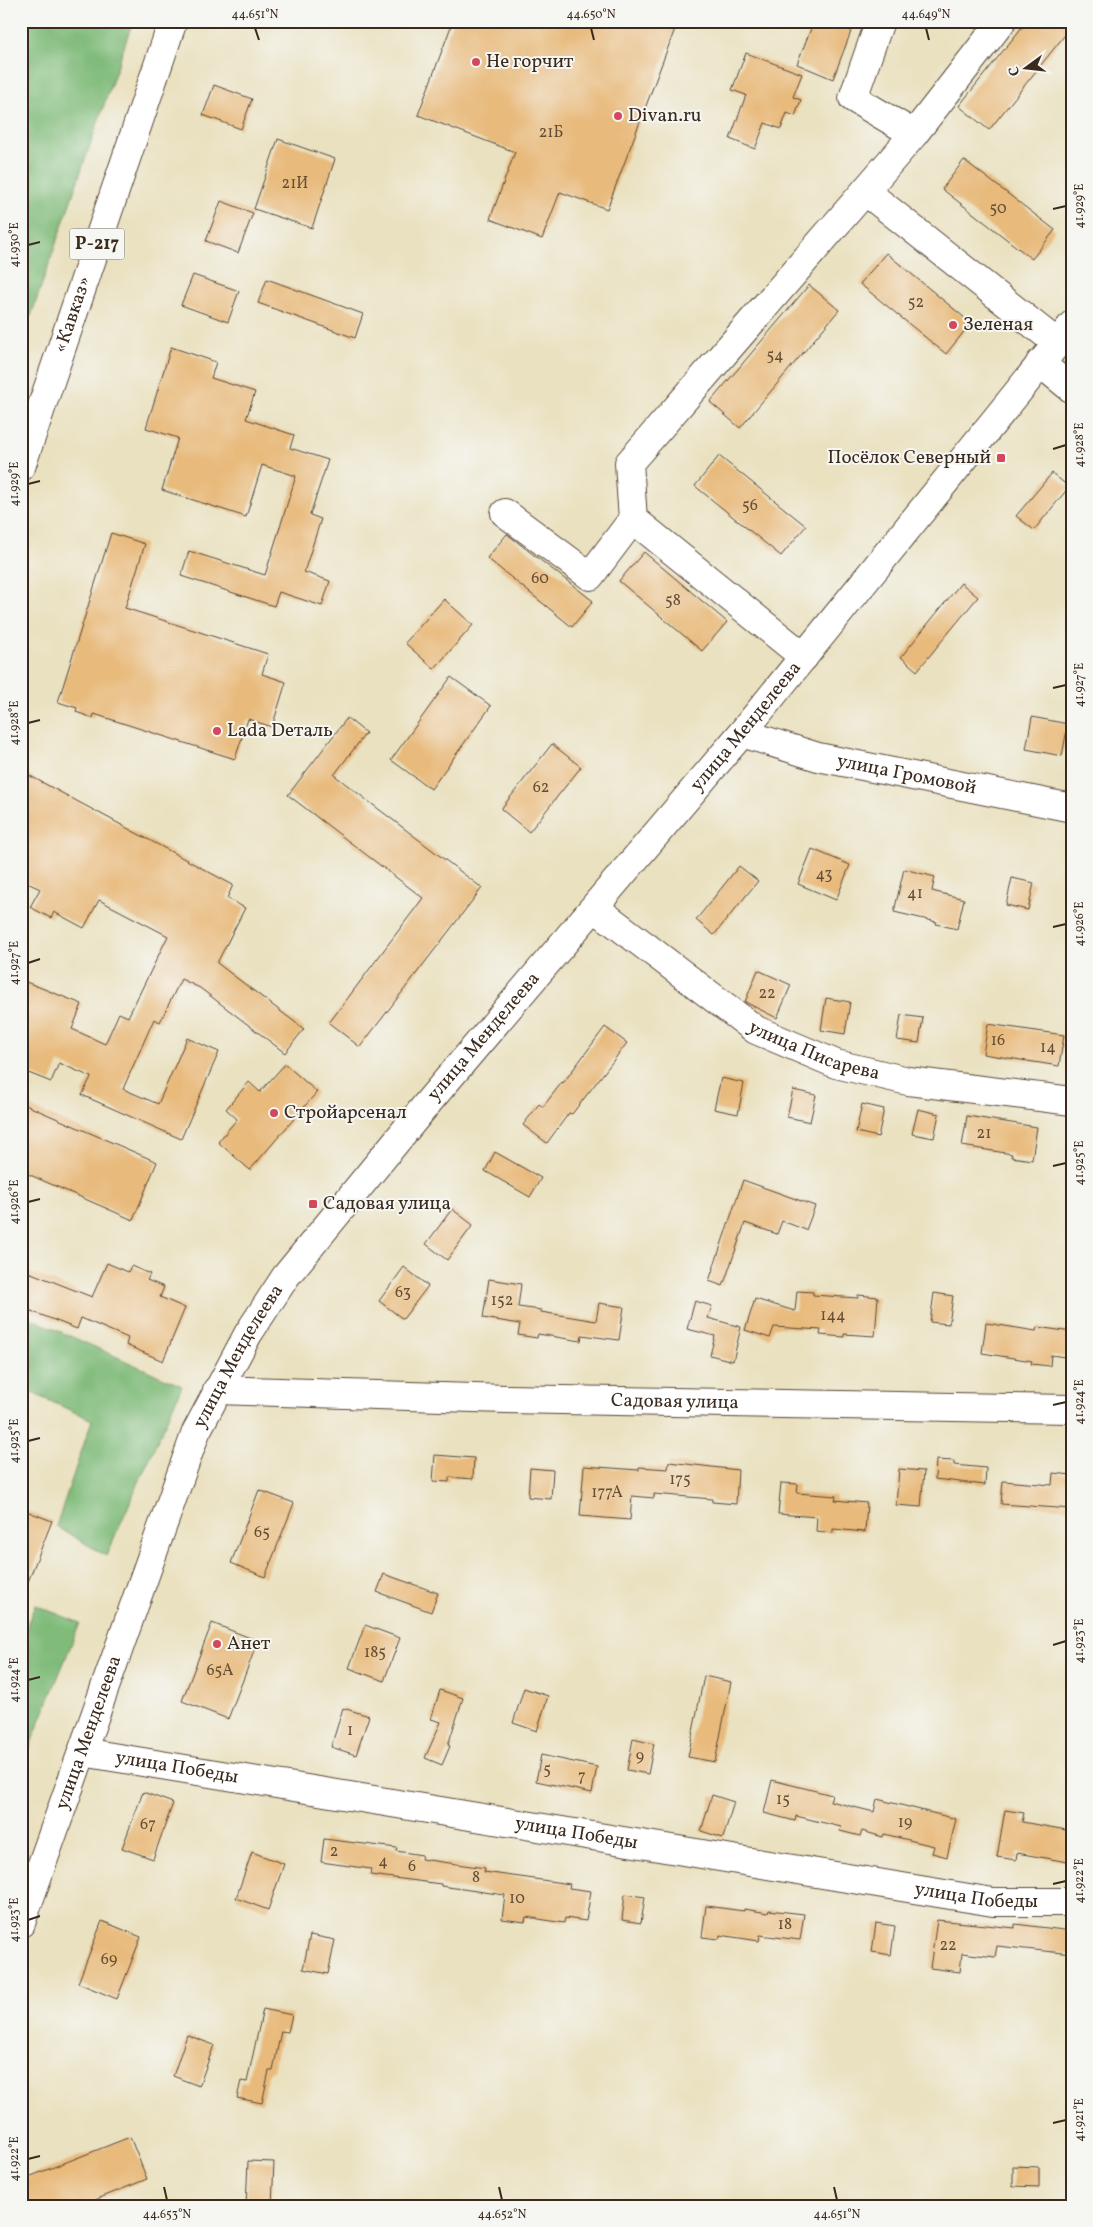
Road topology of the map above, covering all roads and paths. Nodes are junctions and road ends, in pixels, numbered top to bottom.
1 (173, 21) edge
2 (880, 21) edge
3 (1002, 21) edge
4 (914, 134) junction
5 (865, 191) junction
6 (1064, 334) edge
7 (1040, 363) junction
8 (1072, 389) edge
9 (21, 467) edge
10 (505, 513) dead end
11 (633, 519) junction
12 (804, 657) junction
13 (742, 733) junction
14 (1072, 808) edge
15 (595, 908) junction
16 (1072, 1101) edge
17 (217, 1390) junction
18 (1072, 1409) edge
19 (82, 1752) junction
20 (1072, 1902) edge
21 (21, 1923) edge

1 - 9 main road, «Кавказ» / Р-217
2 - 4 main road
3 - 4 main road
4 - 5 main road
5 - 6 main road
5 - 11 main road
6 - 7 main road, улица Менделеева
7 - 8 main road
7 - 12 main road, улица Менделеева
10 - 11 main road
11 - 12 main road
12 - 13 main road, улица Менделеева
13 - 14 main road, улица Громовой
13 - 15 main road, улица Менделеева
15 - 16 main road, улица Писарева
15 - 17 main road, улица Менделеева
17 - 18 main road, Садовая улица
17 - 19 main road, улица Менделеева
19 - 20 main road, улица Победы
19 - 21 main road, улица Менделеева

